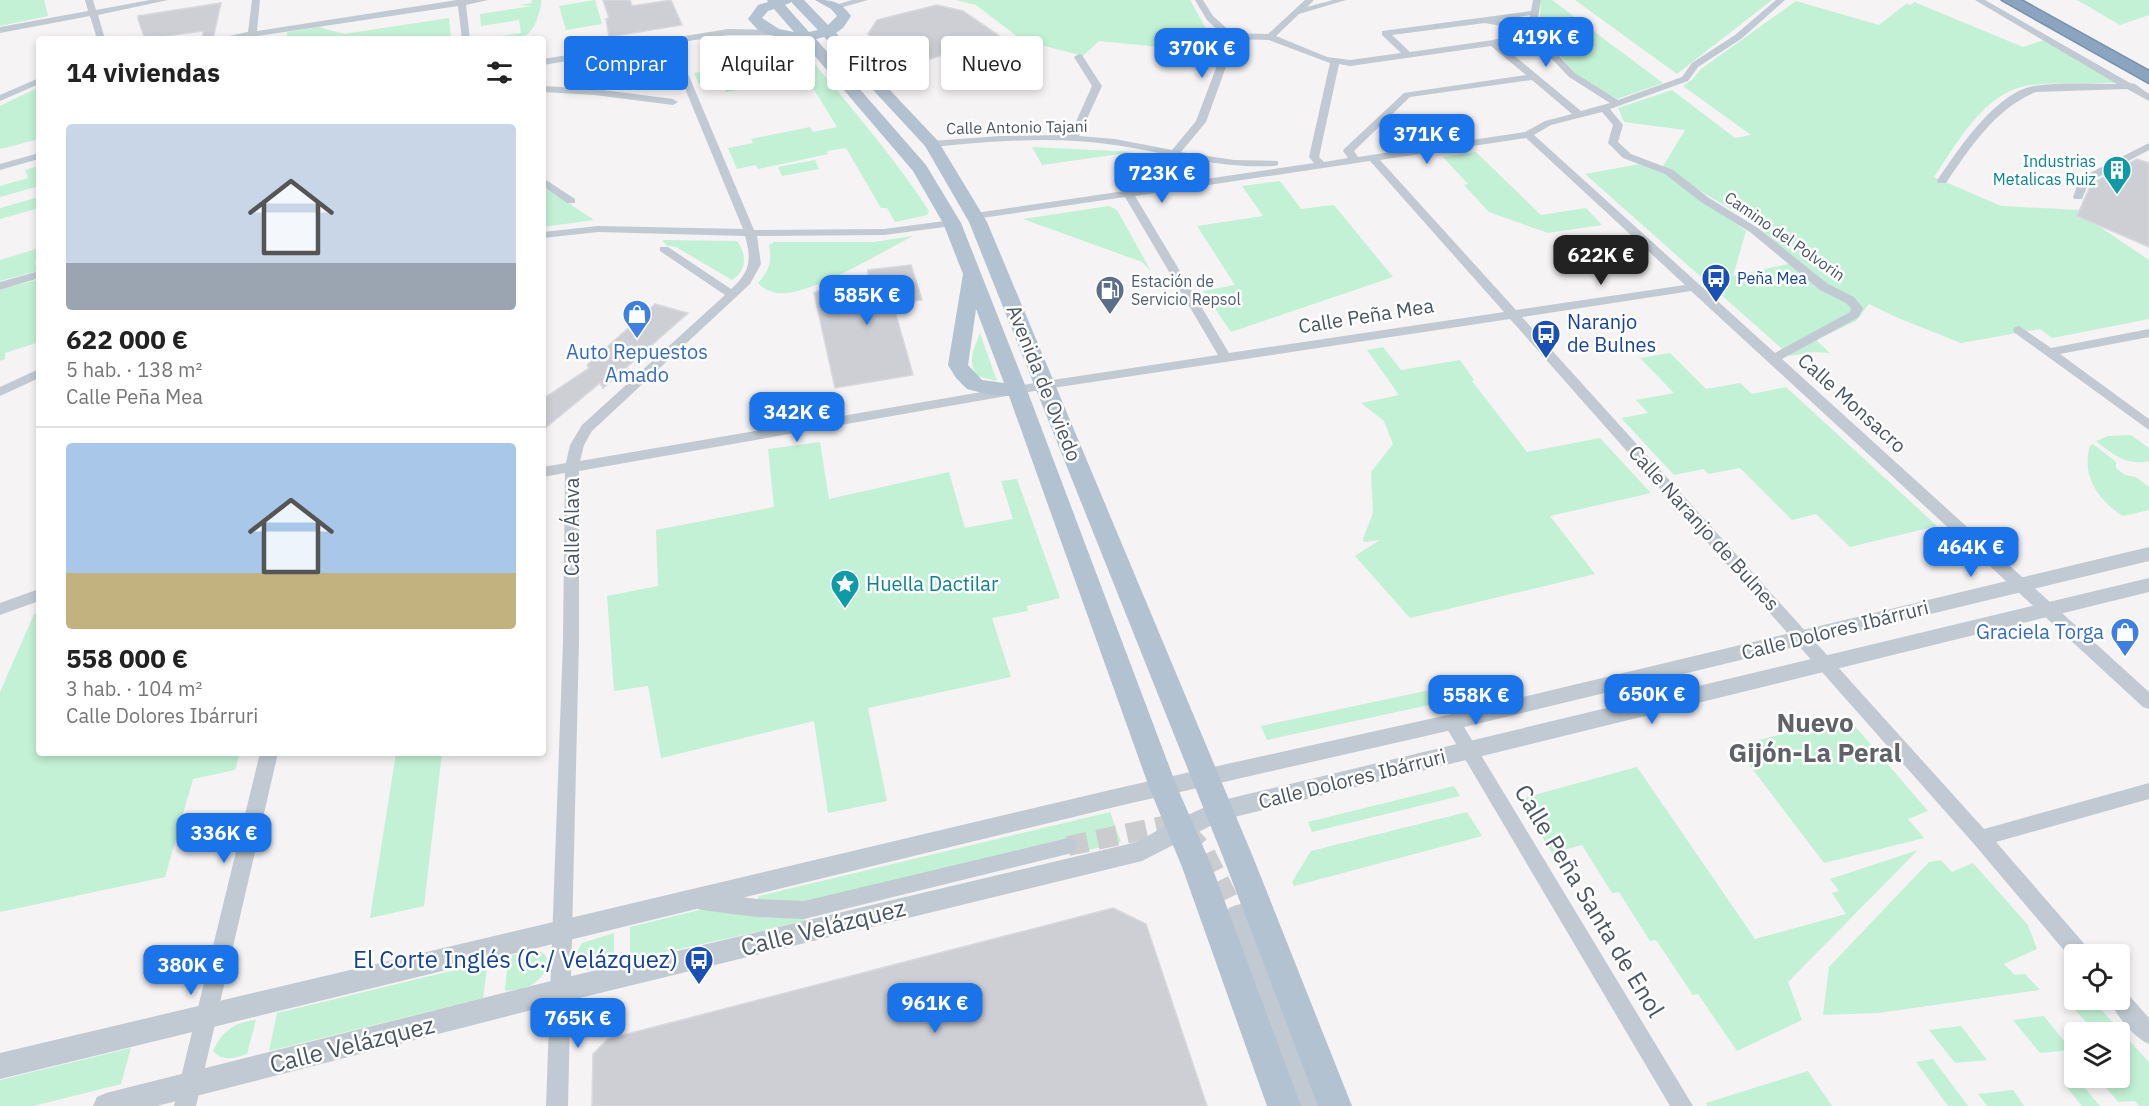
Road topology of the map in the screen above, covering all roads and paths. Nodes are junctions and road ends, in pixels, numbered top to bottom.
1 (89, 0) edge
2 (164, 0) edge
3 (256, 0) edge
4 (484, 0) edge
5 (796, 0) edge
6 (864, 0) edge
7 (1212, 0) edge
8 (1310, 0) edge
9 (1342, 0) edge
10 (1537, 0) edge
11 (1781, 0) edge
12 (1979, 0) edge
13 (2010, 0) edge
14 (2034, 0) edge
15 (826, 1) edge
16 (461, 2) edge
17 (1201, 4) edge
18 (772, 6) edge
19 (1297, 12) junction
20 (92, 13) junction
21 (1528, 13) dead end
22 (1485, 20) junction
23 (0, 30) edge
24 (728, 32) junction
25 (769, 32) junction
26 (252, 33) junction
27 (99, 36) edge
28 (236, 36) edge
29 (466, 36) edge
30 (806, 36) joint
31 (829, 36) edge
32 (832, 36) edge
33 (1232, 36) junction
34 (1270, 37) junction
35 (688, 39) edge
36 (1493, 43) junction
37 (815, 46) edge
38 (1408, 55) junction
39 (1079, 57) dead end
40 (564, 59) edge
41 (546, 62) edge
42 (1335, 62) junction
43 (2149, 63) edge
44 (1535, 77) junction
45 (2149, 78) edge
46 (36, 82) edge
47 (688, 85) edge
48 (2132, 86) junction
49 (546, 89) edge
50 (881, 90) edge
51 (0, 98) edge
52 (2149, 98) edge
53 (673, 102) dead end
54 (1617, 103) junction
55 (1604, 108) junction
56 (1580, 115) junction
57 (1528, 135) junction
58 (1073, 139) junction
59 (932, 144) junction
60 (2149, 146) edge
61 (1175, 153) junction
62 (36, 157) edge
63 (1373, 158) junction
64 (1356, 161) junction
65 (1318, 162) junction
66 (0, 167) edge
67 (1942, 181) dead end
68 (546, 183) edge
69 (1129, 194) junction
70 (2078, 197) dead end
71 (572, 201) dead end
72 (975, 216) junction
73 (952, 223) junction
74 (750, 233) junction
75 (546, 234) edge
76 (664, 249) dead end
77 (972, 273) junction
78 (36, 275) edge
79 (0, 285) edge
80 (1693, 287) junction
81 (732, 295) junction
82 (1514, 314) junction
83 (2019, 330) dead end
84 (2149, 333) edge
85 (2049, 352) junction
86 (1225, 357) junction
87 (1773, 359) junction
88 (36, 374) edge
89 (1046, 385) junction
90 (1017, 390) junction
91 (0, 392) edge
92 (2149, 426) edge
93 (572, 466) junction
94 (546, 471) edge
95 (2149, 554) edge
96 (2020, 585) junction
97 (2149, 585) edge
98 (36, 596) edge
99 (0, 609) edge
100 (2047, 609) junction
101 (1802, 638) junction
102 (1825, 663) junction
103 (2149, 702) edge
104 (1452, 722) junction
105 (1470, 750) junction
106 (268, 756) edge
107 (1205, 778) junction
108 (1163, 787) junction
109 (2149, 791) edge
110 (1219, 811) junction
111 (1182, 828) junction
112 (1981, 838) junction
113 (1068, 846) tunnel mouth
114 (694, 900) junction
115 (1236, 914) tunnel mouth
116 (562, 931) junction
117 (2071, 944) edge
118 (559, 991) junction
119 (2128, 1010) edge
120 (206, 1017) junction
121 (2149, 1034) edge
122 (0, 1066) edge
123 (187, 1096) edge
124 (106, 1106) edge
125 (557, 1106) edge
126 (1284, 1106) edge
127 (1310, 1106) edge
128 (1335, 1106) edge
129 (1682, 1106) edge

1 - 20 street
2 - 20 street
3 - 26 street
4 - 16 street
5 - 31 main road, Avenida de Oviedo
6 - 15 street
7 - 17 street
8 - 19 street
9 - 19 street
10 - 54 street
11 - 54 street
12 - 48 street
13 - 45 highway
14 - 43 highway
15 - 32 main road
16 - 26 street
16 - 29 street
17 - 33 street
18 - 24 street
18 - 25 main road
18 - 30 main road, Avenida de Oviedo
19 - 34 street
20 - 23 street
20 - 27 street
21 - 22 street
22 - 36 street
22 - 38 street
24 - 25 street
24 - 35 street
25 - 30 main road
26 - 28 street
33 - 34 street
33 - 61 street
34 - 42 street
36 - 38 street
36 - 44 street
37 - 73 main road, Avenida de Oviedo
38 - 42 street
39 - 58 street
40 - 41 street
42 - 65 street
44 - 56 street
44 - 64 street
46 - 51 street
47 - 74 street, Calle Álava
48 - 52 street
48 - 67 street
49 - 53 street
50 - 59 main road, Avenida de Oviedo
54 - 55 street
55 - 56 street
55 - 87 street, Camino del Polvorin
56 - 57 street
57 - 63 street
57 - 80 street, Calle Monsacro
58 - 59 street, Calle Antonio Tajani
58 - 61 street, Calle Antonio Tajani
59 - 72 main road, Avenida de Oviedo
60 - 70 street
61 - 65 street, Calle Antonio Tajani
62 - 66 street
63 - 64 street
63 - 82 street, Calle Naranjo de Bulnes
64 - 65 street
65 - 69 street
68 - 71 street
69 - 72 street
69 - 86 street
72 - 89 main road, Avenida de Oviedo
73 - 74 street
73 - 77 main road, Avenida de Oviedo
74 - 75 street
74 - 81 street, Calle Álava
76 - 81 street
77 - 90 main road, Avenida de Oviedo
77 - 90 main road, Avenida de Oviedo
78 - 79 street
80 - 82 street, Calle Peña Mea
80 - 87 street, Calle Monsacro
81 - 93 street, Calle Álava
82 - 86 street, Calle Peña Mea
82 - 101 street, Calle Naranjo de Bulnes
83 - 85 street
84 - 85 street
85 - 92 street
86 - 89 street, Calle Peña Mea
87 - 96 street, Calle Monsacro
88 - 91 street
89 - 90 street, Calle Peña Mea
89 - 107 main road, Avenida de Oviedo
90 - 93 street, Calle Peña Mea
90 - 108 main road, Avenida de Oviedo
93 - 94 street, Calle Peña Mea
93 - 116 street, Calle Álava
95 - 96 street, Calle Dolores Ibárruri
96 - 100 street, Calle Monsacro
96 - 101 street, Calle Dolores Ibárruri
97 - 100 street, Calle Dolores Ibárruri
98 - 99 street
100 - 102 street, Calle Dolores Ibárruri
100 - 103 street, Calle Monsacro
101 - 102 street, Calle Naranjo de Bulnes
101 - 104 street, Calle Dolores Ibárruri
102 - 105 street, Calle Dolores Ibárruri
102 - 112 street, Calle Naranjo de Bulnes
104 - 105 street, Calle Peña Santa de Enol
104 - 107 street, Calle Dolores Ibárruri
105 - 110 street, Calle Dolores Ibárruri
105 - 129 street, Calle Peña Santa de Enol
106 - 120 street
107 - 108 street, Calle Velázquez
107 - 110 main road, Avenida de Oviedo
108 - 111 main road, Avenida de Oviedo
108 - 114 street, Calle Velázquez
109 - 112 street
110 - 111 street, Calle Velázquez
110 - 128 main road, Avenida de Oviedo
111 - 118 street, Calle Velázquez
111 - 126 main road, Avenida de Oviedo
112 - 117 street, Calle Naranjo de Bulnes
113 - 114 street, Calle Velázquez
114 - 116 street, Calle Velázquez
115 - 127 street
116 - 118 street, Calle Álava
116 - 120 street, Calle Velázquez
118 - 123 street, Calle Velázquez
118 - 125 street, Calle Álava
119 - 121 street
120 - 122 street, Calle Velázquez
120 - 123 street
123 - 124 street, Calle Velázquez

